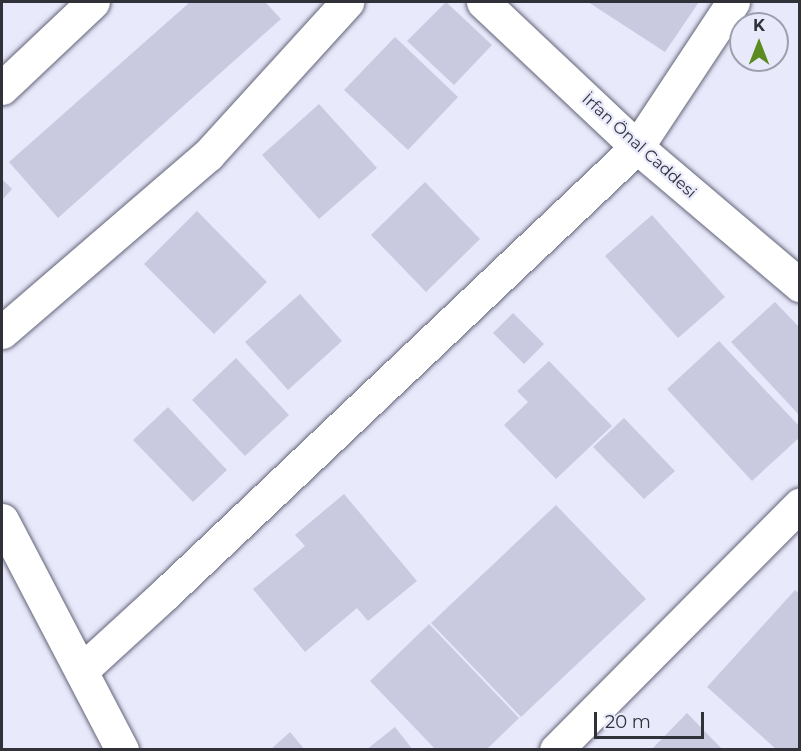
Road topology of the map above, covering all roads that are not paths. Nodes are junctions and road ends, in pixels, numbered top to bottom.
1 (93, 2) edge
2 (347, 2) edge
3 (483, 2) edge
4 (733, 2) edge
5 (2, 88) edge
6 (638, 147) junction
7 (800, 285) edge
8 (2, 332) edge
9 (800, 504) edge
10 (2, 520) edge
11 (82, 670) junction
12 (122, 750) edge
13 (556, 750) edge

1 - 5 street
2 - 8 street
3 - 6 street, İrfan Önal Caddesi
4 - 6 street
6 - 7 street, İrfan Önal Caddesi
6 - 11 street
9 - 13 street
10 - 11 street
11 - 12 street

